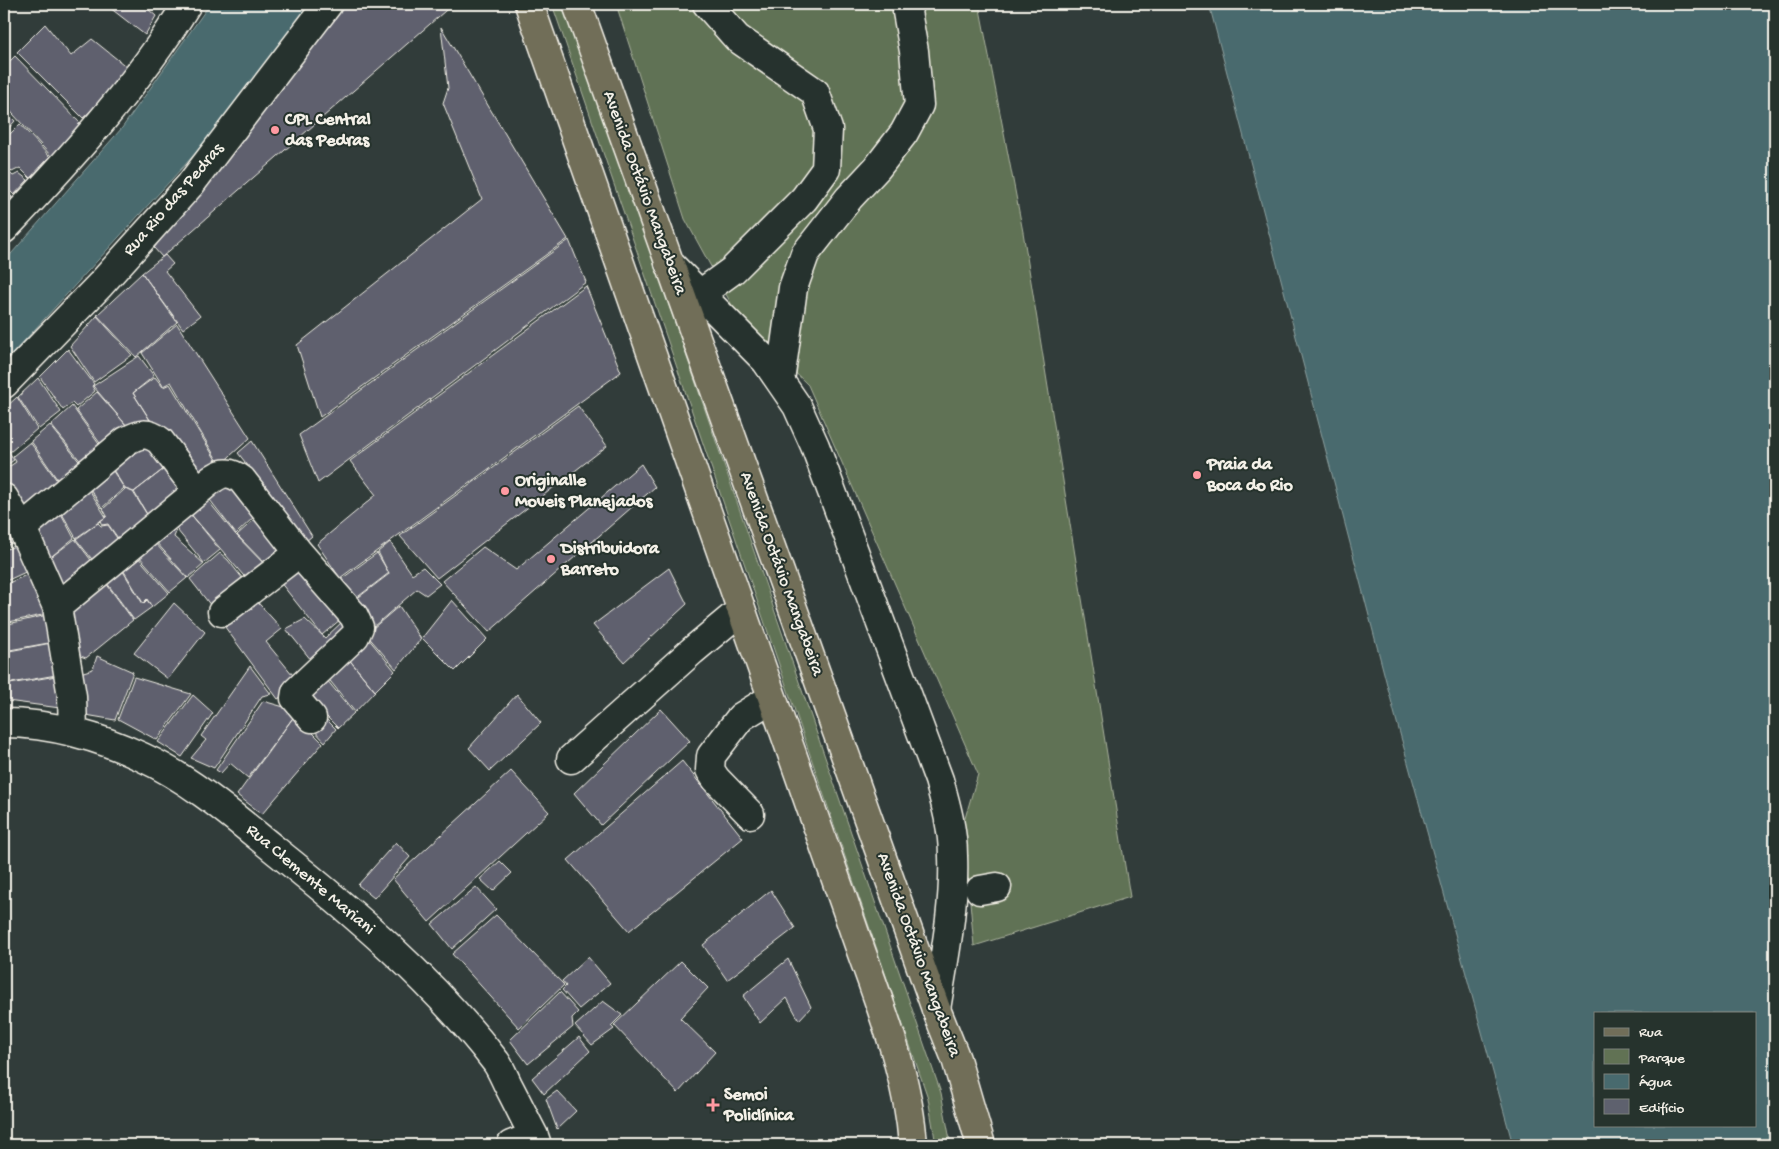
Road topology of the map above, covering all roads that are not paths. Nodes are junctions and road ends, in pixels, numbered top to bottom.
1 (187, 4) edge
2 (328, 4) edge
3 (529, 4) edge
4 (577, 4) edge
5 (707, 4) edge
6 (908, 4) edge
7 (4, 229) edge
8 (670, 263) junction
9 (700, 294) junction
10 (780, 382) junction
11 (4, 384) edge
12 (198, 492) junction
13 (4, 498) edge
14 (22, 528) junction
15 (299, 554) junction
16 (57, 607) junction
17 (741, 610) junction
18 (222, 612) dead end
19 (772, 698) junction
20 (312, 718) dead end
21 (4, 722) edge
22 (73, 732) junction
23 (571, 759) dead end
24 (750, 814) dead end
25 (936, 1009) junction
26 (527, 1142) edge
27 (913, 1145) edge
28 (981, 1145) edge

1 - 7 street
2 - 11 street, Rua Rio das Pedras
3 - 17 main road
4 - 8 main road, Avenida Octávio Mangabeira
5 - 9 street
6 - 10 street
8 - 9 street
8 - 25 main road, Avenida Octávio Mangabeira
9 - 10 street
10 - 25 street
12 - 14 street
12 - 15 street
12 - 16 street
13 - 14 street
14 - 16 street
15 - 18 street
15 - 20 street
16 - 22 street
17 - 19 main road
17 - 23 street
19 - 24 street
19 - 27 main road
21 - 22 street, Rua Clemente Mariani
22 - 26 street, Rua Clemente Mariani
25 - 28 main road, Avenida Octávio Mangabeira

